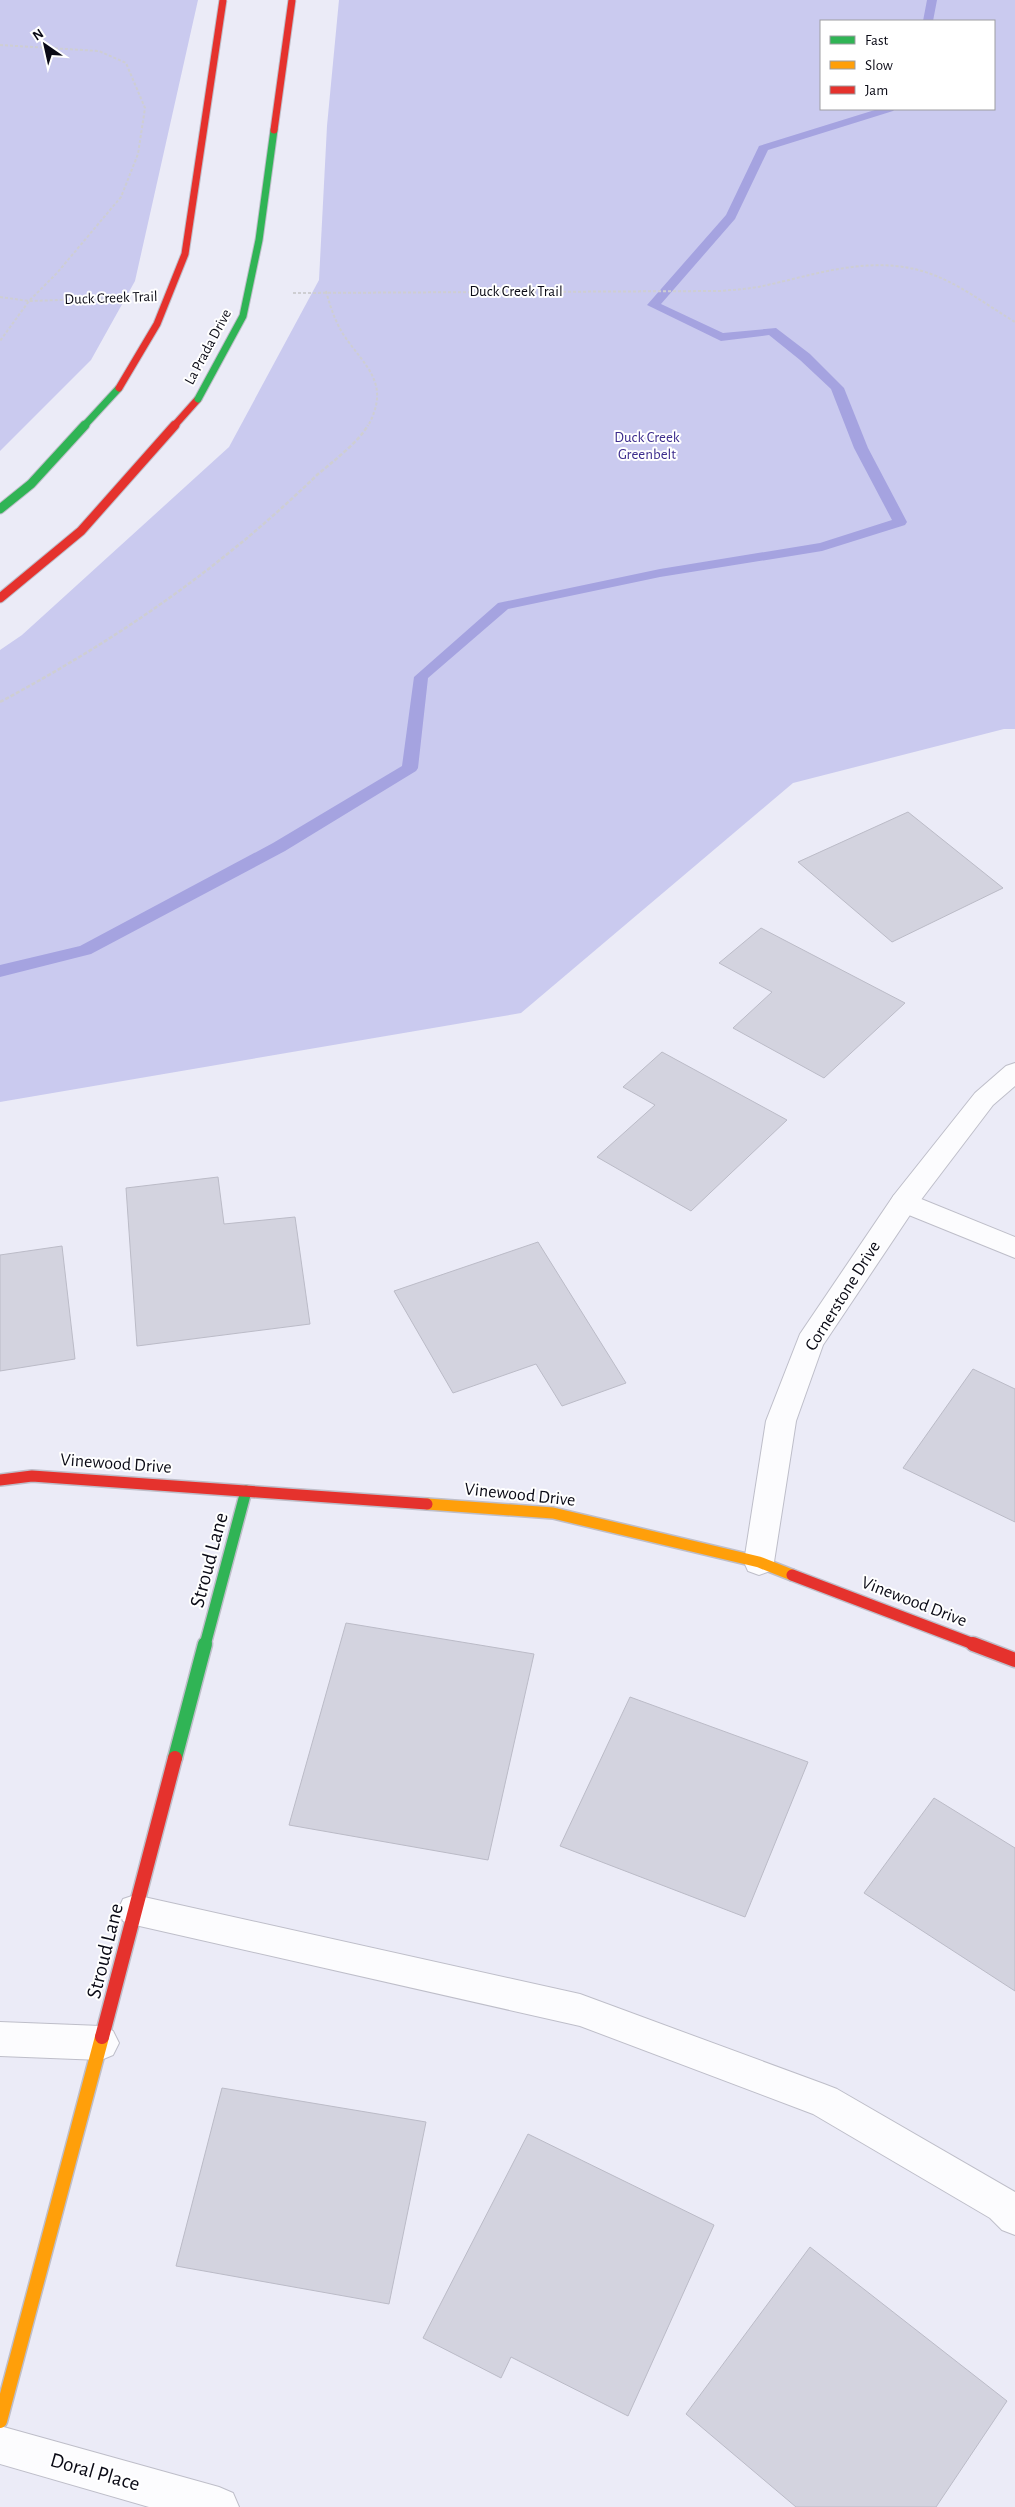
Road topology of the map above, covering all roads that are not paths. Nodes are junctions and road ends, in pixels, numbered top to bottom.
1 (224, 0) edge
2 (292, 0) edge
3 (0, 509) edge
4 (0, 598) edge
5 (1015, 1072) edge
6 (904, 1202) junction
7 (1015, 1248) edge
8 (0, 1480) edge
9 (246, 1491) junction
10 (759, 1562) junction
11 (1015, 1660) edge
12 (135, 1910) junction
13 (0, 2039) edge
14 (101, 2043) junction
15 (1015, 2217) edge
16 (0, 2421) edge
17 (0, 2445) edge
18 (219, 2507) edge

1 - 3 main road, bridge
2 - 4 main road, La Prada Drive, bridge
5 - 6 street, Cornerstone Drive
6 - 7 street
6 - 10 street, Cornerstone Drive
8 - 9 main road, Vinewood Drive
9 - 10 main road, Vinewood Drive
9 - 12 main road, Stroud Lane
10 - 11 main road, Vinewood Drive
12 - 14 main road, Stroud Lane
12 - 15 street
13 - 14 street
14 - 16 main road, Stroud Lane
17 - 18 street, Doral Place

